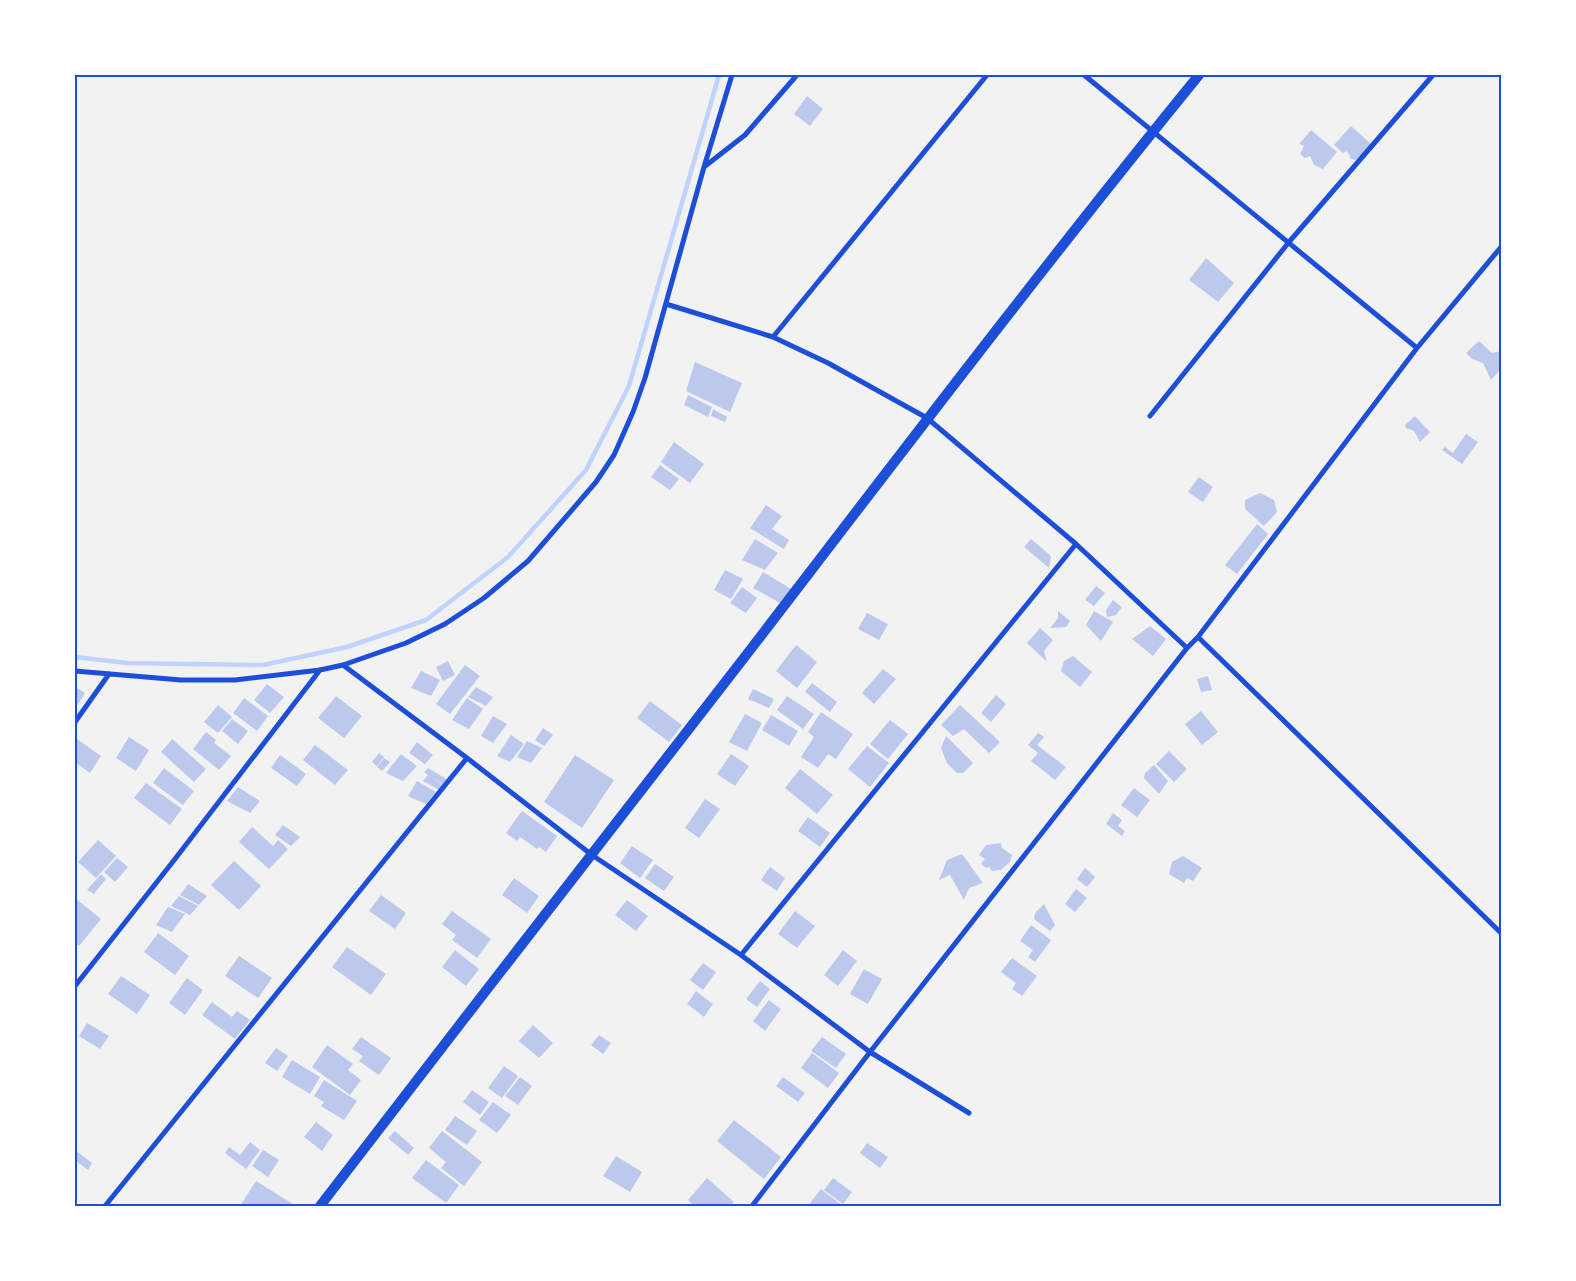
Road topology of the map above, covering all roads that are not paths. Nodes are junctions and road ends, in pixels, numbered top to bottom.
1 (732, 75) edge
2 (797, 75) edge
3 (987, 75) edge
4 (1084, 75) edge
5 (1199, 75) edge
6 (1433, 75) edge
7 (1154, 131) junction
8 (704, 167) junction
9 (1290, 242) junction
10 (1501, 247) edge
11 (666, 304) junction
12 (773, 337) junction
13 (1417, 348) junction
14 (1150, 416) dead end
15 (927, 418) junction
16 (1076, 544) junction
17 (1198, 637) junction
18 (1187, 648) junction
19 (343, 665) junction
20 (320, 670) junction
21 (75, 672) edge
22 (109, 674) junction
23 (75, 722) edge
24 (467, 758) junction
25 (592, 855) junction
26 (1501, 933) edge
27 (741, 955) junction
28 (75, 986) edge
29 (870, 1052) junction
30 (969, 1113) dead end
31 (104, 1206) edge
32 (320, 1206) edge
33 (752, 1206) edge

1 - 8 street
2 - 8 street
3 - 12 street
4 - 7 street
5 - 7 main road
6 - 9 street
7 - 9 street
7 - 15 main road
8 - 11 street
9 - 13 street
9 - 14 street
10 - 13 street
11 - 12 street
11 - 19 street
12 - 15 street
13 - 17 street
15 - 16 street
15 - 25 main road
16 - 18 street
16 - 27 street
17 - 18 street
17 - 26 street
18 - 29 street
19 - 20 street
19 - 24 street
20 - 22 street
20 - 28 street
21 - 22 street
22 - 23 street
24 - 25 street
24 - 31 street
25 - 27 street
25 - 32 main road
27 - 29 street
29 - 30 street
29 - 33 street

